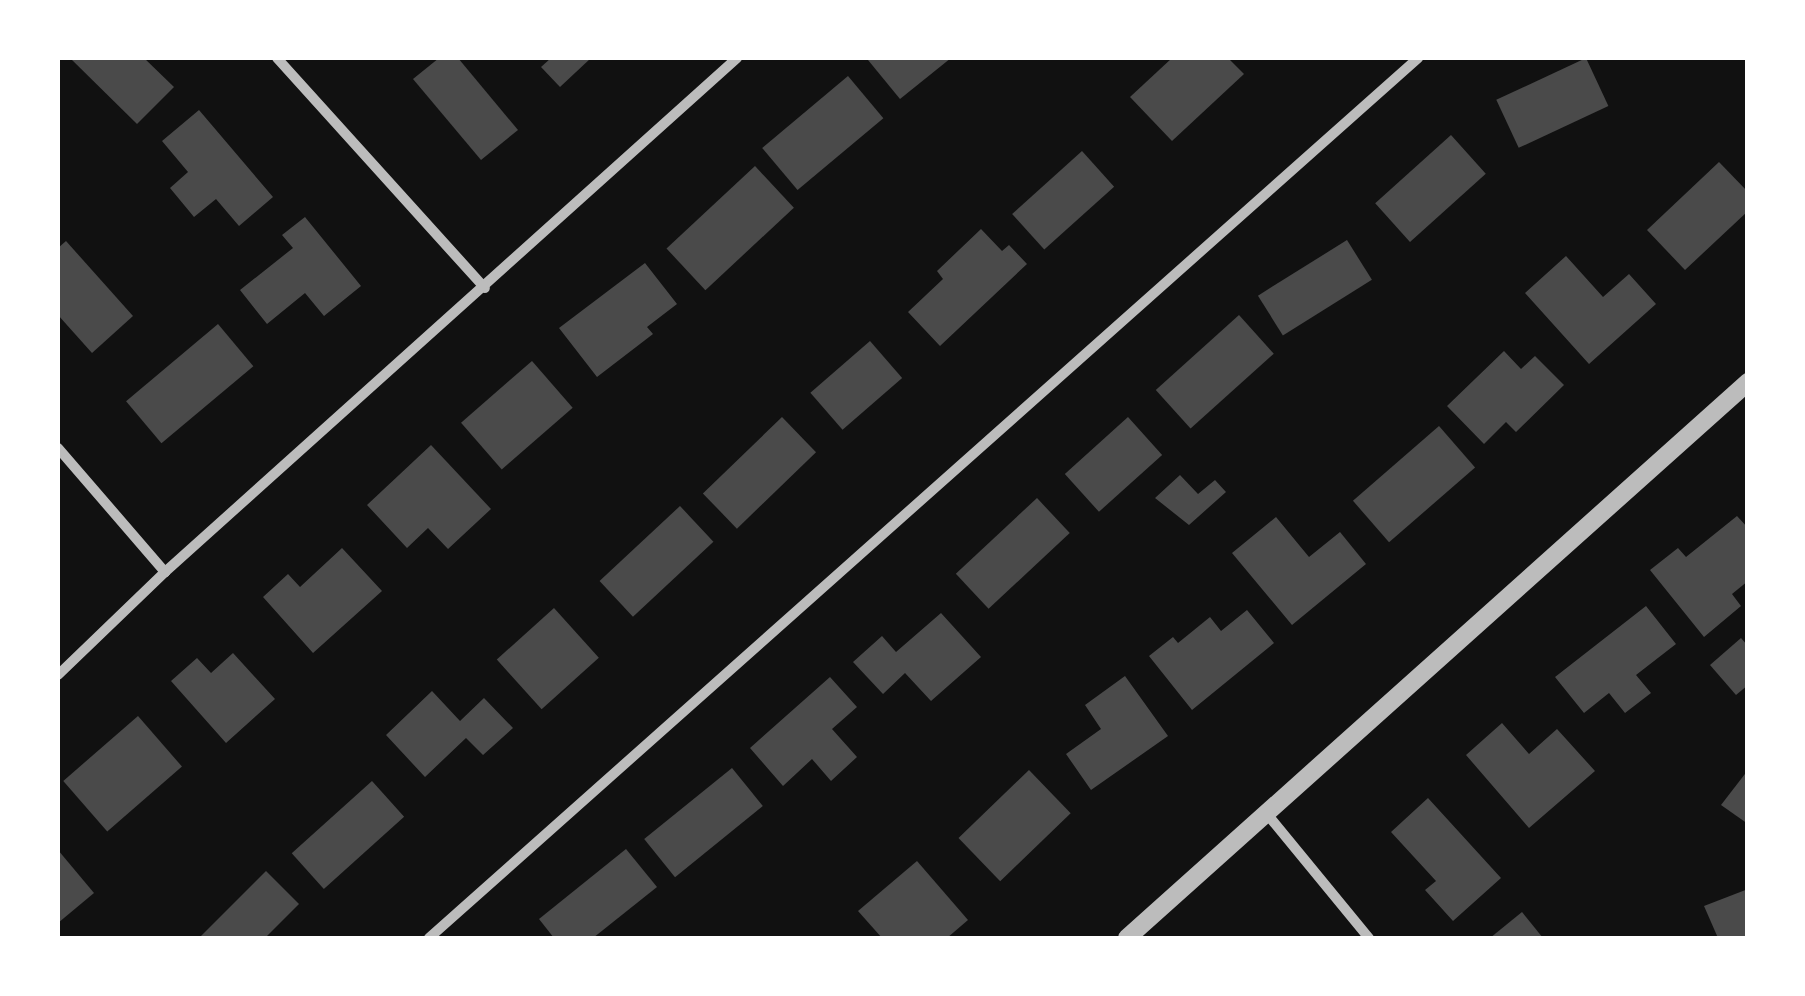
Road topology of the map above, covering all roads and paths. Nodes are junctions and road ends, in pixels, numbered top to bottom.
1 (277, 58) edge
2 (737, 58) edge
3 (1418, 58) edge
4 (484, 288) junction
5 (1748, 382) edge
6 (58, 448) edge
7 (165, 572) junction
8 (58, 675) edge
9 (1267, 814) junction
10 (430, 938) edge
11 (1127, 938) edge
12 (1369, 938) edge

1 - 4 street
2 - 4 street
3 - 10 street
4 - 7 street
5 - 9 street
6 - 7 street
7 - 8 street
9 - 11 street
9 - 12 street

